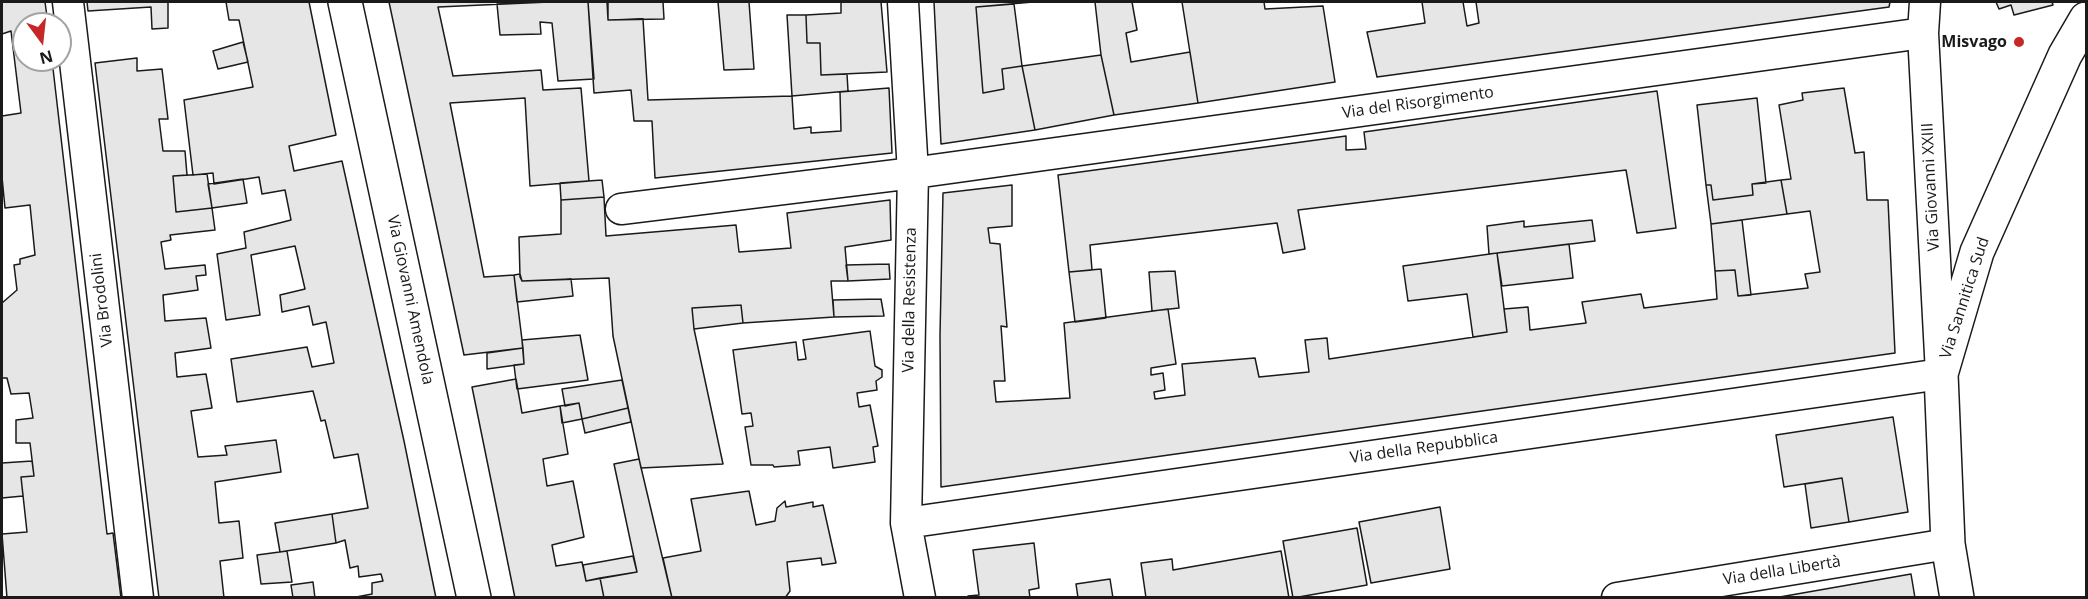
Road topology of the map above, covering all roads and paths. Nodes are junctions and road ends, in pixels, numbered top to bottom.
1 (68, 2) edge
2 (345, 2) edge
3 (903, 2) edge
4 (1926, 2) edge
5 (2086, 19) edge
6 (1923, 33) junction
7 (913, 173) junction
8 (621, 209) dead end
9 (1941, 374) junction
10 (906, 523) junction
11 (1948, 544) junction
12 (138, 597) edge
13 (474, 597) edge
14 (920, 597) edge
15 (1617, 597) edge
16 (1957, 597) edge

1 - 12 street, Via Brodolini
2 - 13 main road, Via Giovanni Amendola
3 - 7 street, Via della Resistenza
4 - 6 street, Via Giovanni XXIII
5 - 9 main road, Via Sannitica Sud
6 - 7 street, Via del Risorgimento
6 - 9 street, Via Giovanni XXIII
7 - 8 street, Via del Risorgimento
7 - 10 street, Via della Resistenza
9 - 10 street, Via della Repubblica
9 - 11 main road, Via Sannitica Sud
10 - 14 street, Via della Resistenza
11 - 15 street, Via della Libertà
11 - 16 main road, Via Sannitica Sud

